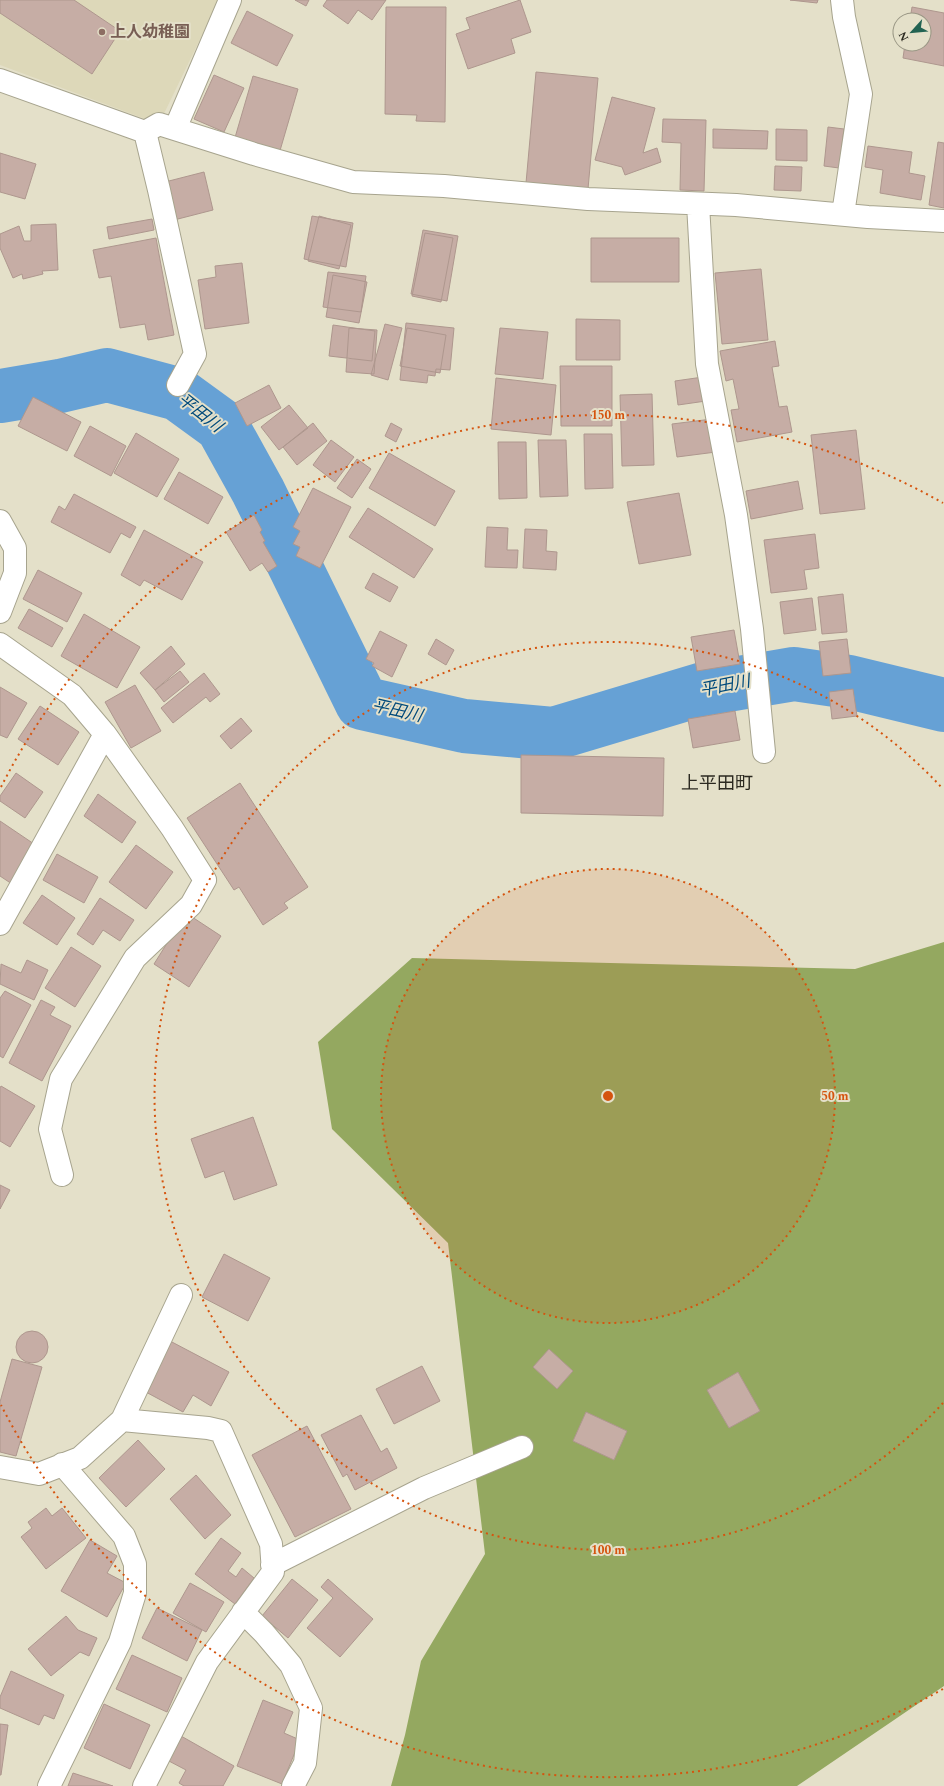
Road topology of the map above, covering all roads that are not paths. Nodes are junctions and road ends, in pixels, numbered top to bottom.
1 (230, 0) edge
2 (842, 0) edge
3 (0, 80) edge
4 (175, 129) junction
5 (144, 132) junction
6 (698, 204) junction
7 (843, 214) junction
8 (944, 221) edge
9 (178, 385) dead end
10 (0, 521) edge
11 (0, 612) edge
12 (0, 644) edge
13 (105, 734) junction
14 (764, 752) dead end
15 (0, 924) edge
16 (62, 1175) dead end
17 (181, 1295) dead end
18 (122, 1420) junction
19 (522, 1447) dead end
20 (62, 1464) junction
21 (0, 1467) edge
22 (272, 1565) junction
23 (243, 1612) junction
24 (49, 1786) edge
25 (144, 1786) edge
26 (293, 1786) edge

1 - 4 street
2 - 7 street
3 - 5 street
4 - 5 street
4 - 6 street
5 - 9 street
6 - 7 street
6 - 14 street
7 - 8 street
10 - 11 street
12 - 13 street
13 - 15 street
13 - 16 street
17 - 18 street
18 - 20 street
18 - 22 street
19 - 22 street
20 - 21 street
20 - 24 street
22 - 23 street
23 - 25 street
23 - 26 street

